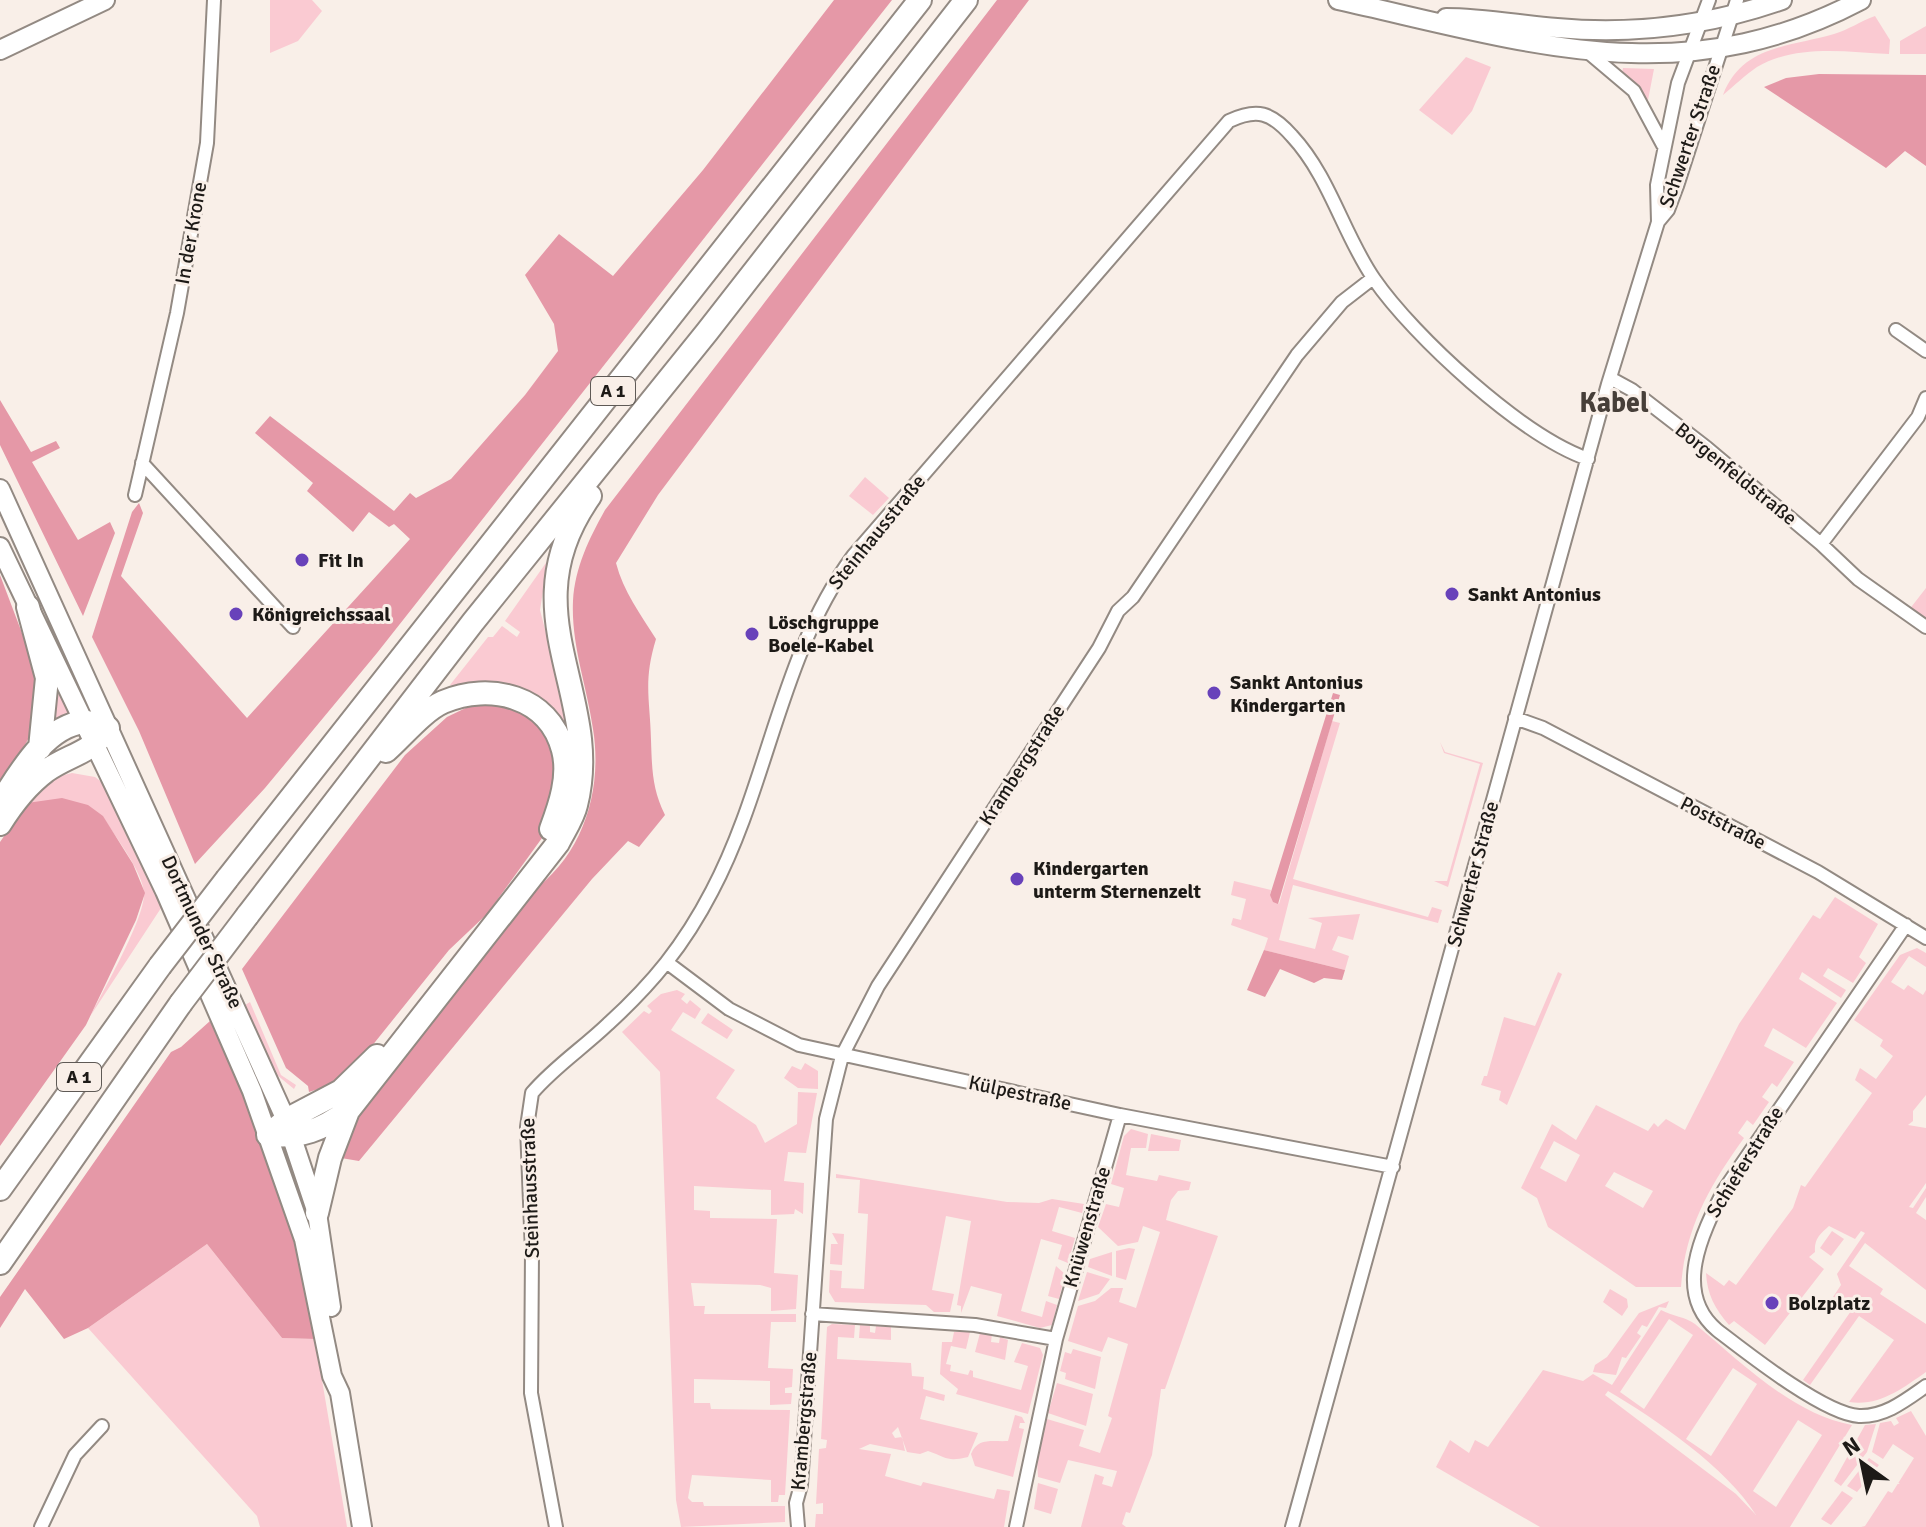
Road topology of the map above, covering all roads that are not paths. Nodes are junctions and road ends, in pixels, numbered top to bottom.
1 (105, 0) edge
2 (214, 0) edge
3 (920, 0) edge
4 (966, 0) edge
5 (1338, 0) edge
6 (1709, 0) edge
7 (1782, 0) edge
8 (1861, 0) edge
9 (1733, 8) edge
10 (1419, 18) junction
11 (1699, 23) junction
12 (1718, 49) junction
13 (0, 50) edge
14 (1589, 53) junction
15 (1687, 53) junction
16 (1663, 146) junction
17 (1658, 222) junction
18 (1373, 278) junction
19 (1896, 330) dead end
20 (707, 332) junction
21 (1926, 351) edge
22 (1610, 378) junction
23 (1926, 398) edge
24 (1588, 459) junction
25 (142, 463) junction
26 (0, 489) edge
27 (135, 495) dead end
28 (1821, 544) junction
29 (0, 547) edge
30 (28, 607) junction
31 (293, 627) dead end
32 (1926, 627) edge
33 (1515, 718) junction
34 (86, 722) junction
35 (102, 737) junction
36 (40, 748) junction
37 (346, 786) junction
38 (0, 803) edge
39 (0, 824) edge
40 (1906, 925) junction
41 (1926, 938) edge
42 (669, 964) junction
43 (842, 1056) junction
44 (348, 1111) junction
45 (1120, 1115) junction
46 (289, 1128) junction
47 (268, 1135) junction
48 (1393, 1167) junction
49 (0, 1189) edge
50 (317, 1213) junction
51 (0, 1263) edge
52 (812, 1314) junction
53 (1056, 1339) junction
54 (1926, 1386) edge
55 (340, 1393) junction
56 (102, 1426) dead end
57 (41, 1527) edge
58 (362, 1527) edge
59 (556, 1527) edge
60 (798, 1527) edge
61 (1016, 1527) edge
62 (1292, 1527) edge

1 - 13 main road
2 - 25 street, In der Krone
3 - 49 highway, A 1, bridge
4 - 20 highway, A 1
5 - 10 main road
6 - 11 street, Schwerter Straße
7 - 9 main road
8 - 12 main road, Schwerter Straße
9 - 11 main road
9 - 12 street, Schwerter Straße
10 - 11 main road
10 - 14 main road
11 - 15 street, Schwerter Straße
12 - 15 main road
12 - 17 street, Schwerter Straße
14 - 15 main road
14 - 16 street, Schwerter Straße
15 - 16 street, Schwerter Straße
16 - 17 street, Schwerter Straße
17 - 22 street, Schwerter Straße
18 - 24 street, Steinhausstraße
18 - 42 street, Steinhausstraße
18 - 43 street, Krambergstraße
19 - 21 street
20 - 37 highway, A 1
20 - 44 highway
22 - 24 street, Schwerter Straße
22 - 28 street, Borgenfeldstraße
23 - 28 street
24 - 33 street, Schwerter Straße
25 - 27 street, In der Krone
25 - 31 street
26 - 35 main road, Dortmunder Straße
28 - 32 street, Borgenfeldstraße
29 - 30 main road
30 - 34 main road
30 - 36 highway
33 - 40 street, Poststraße
33 - 48 street, Schwerter Straße
34 - 35 highway
34 - 36 highway
35 - 39 highway
35 - 46 main road, Dortmunder Straße
35 - 47 main road, Dortmunder Straße
36 - 38 highway
37 - 46 highway
37 - 51 highway, A 1, bridge
40 - 41 street, Poststraße
40 - 54 street, Schieferstraße
42 - 43 street, Külpestraße
42 - 59 street, Steinhausstraße
43 - 45 street, Külpestraße
43 - 52 street, Krambergstraße
44 - 46 highway
44 - 50 highway
45 - 48 street, Külpestraße
45 - 53 street, Knüwenstraße
46 - 47 highway
46 - 50 main road, Dortmunder Straße
47 - 55 main road, Dortmunder Straße
48 - 62 street, Schwerter Straße
50 - 55 main road, Dortmunder Straße
52 - 53 street
52 - 60 street, Krambergstraße
53 - 61 street, Knüwenstraße
55 - 58 main road, Dortmunder Straße
56 - 57 street

